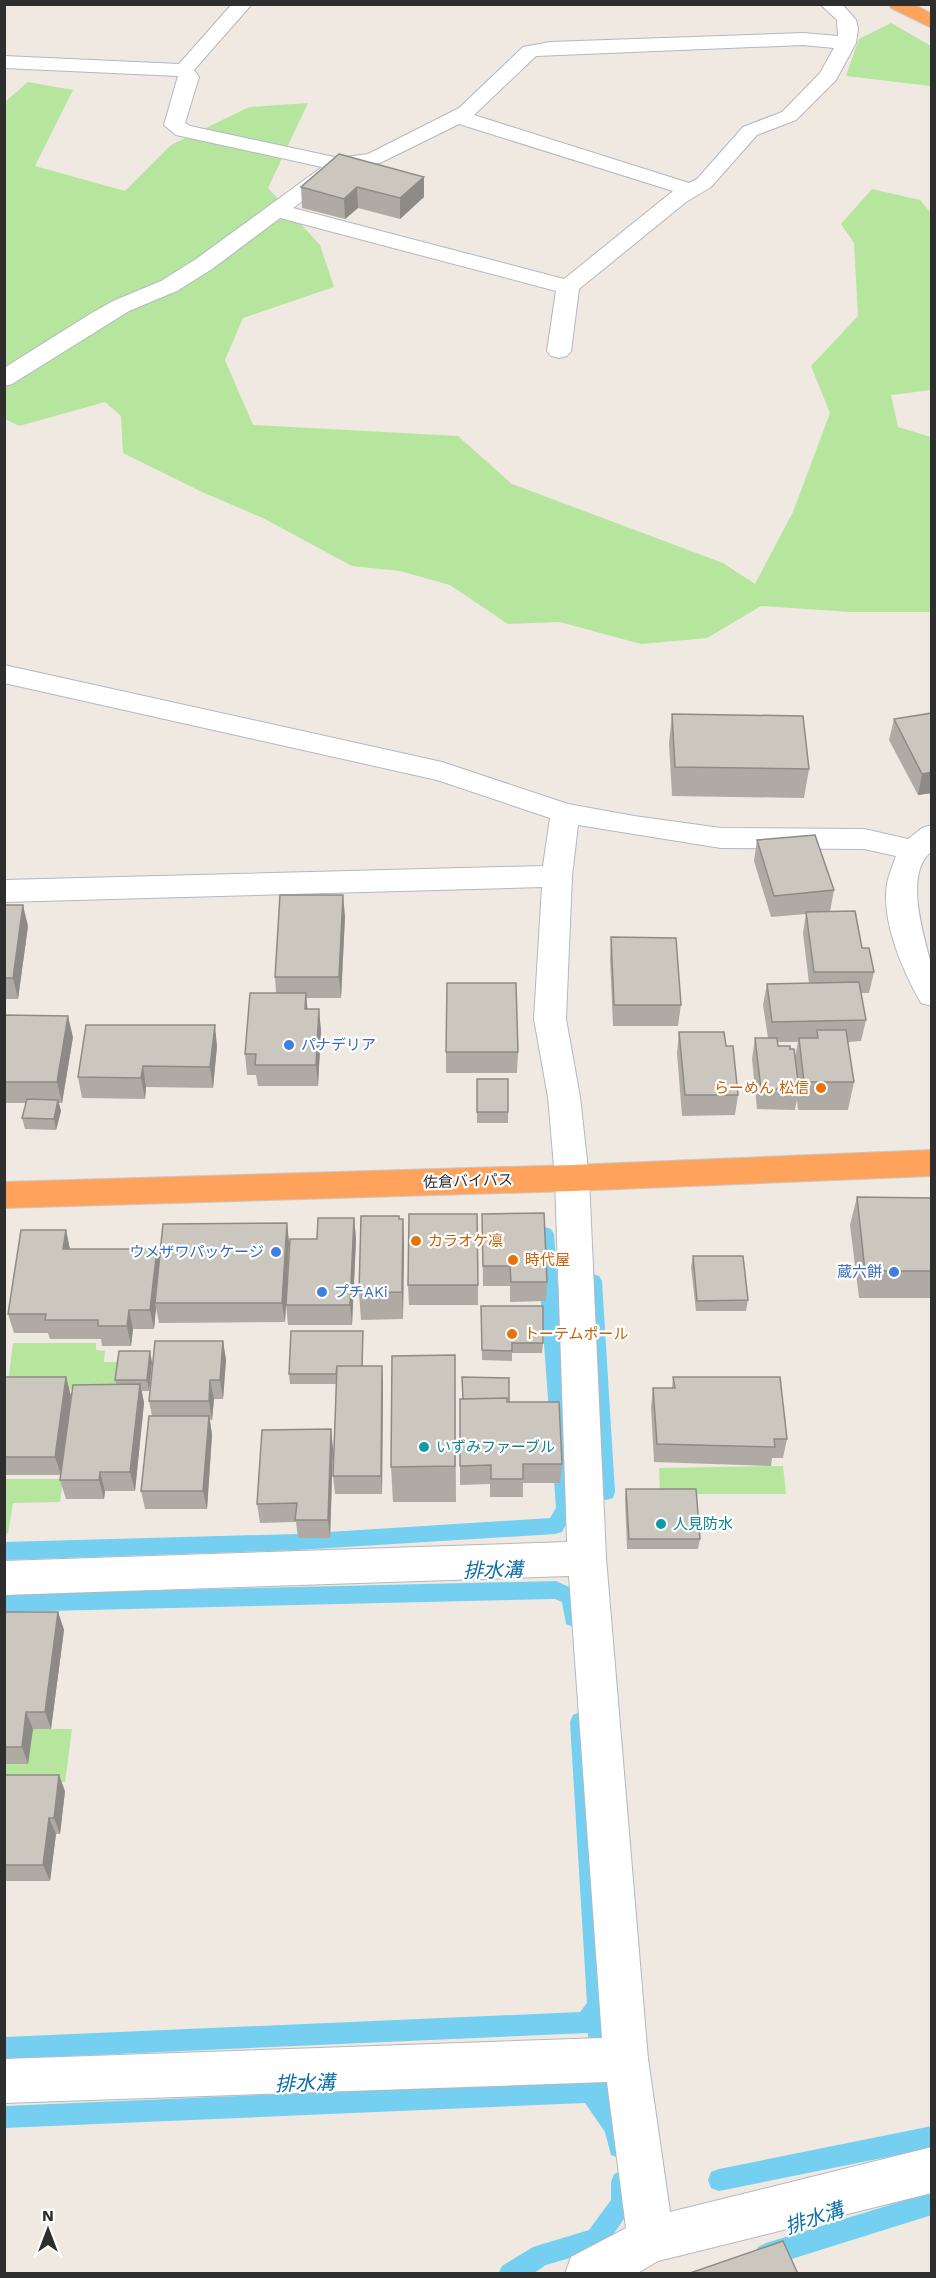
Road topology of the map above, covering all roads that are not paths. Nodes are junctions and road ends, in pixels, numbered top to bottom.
1 (243, 4) edge
2 (829, 4) edge
3 (898, 4) edge
4 (932, 22) edge
5 (846, 43) junction
6 (4, 62) edge
7 (184, 70) junction
8 (456, 116) junction
9 (339, 164) junction
10 (691, 190) junction
11 (275, 210) junction
12 (567, 287) junction
13 (560, 351) dead end
14 (4, 379) edge
15 (4, 674) edge
16 (565, 813) junction
17 (922, 842) edge
18 (557, 876) junction
19 (4, 891) edge
20 (932, 995) edge
21 (932, 1163) edge
22 (572, 1178) junction
23 (4, 1195) edge
24 (587, 1558) junction
25 (4, 1578) edge
26 (626, 2060) junction
27 (4, 2080) edge
28 (932, 2170) edge
29 (651, 2240) junction
30 (588, 2274) edge

1 - 7 street
2 - 5 street
3 - 4 highway
5 - 8 street
5 - 10 street
6 - 7 street
7 - 9 street
8 - 9 street
8 - 10 street
9 - 11 street
10 - 12 street
11 - 12 street
11 - 14 street
12 - 13 street
15 - 16 street
16 - 17 street
16 - 18 street
17 - 20 street
18 - 19 street
18 - 22 street
21 - 22 highway, 佐倉バイパス
22 - 23 highway, 佐倉バイパス
22 - 24 street
24 - 25 street
24 - 26 street
26 - 27 street
26 - 29 street
28 - 29 street
29 - 30 street

